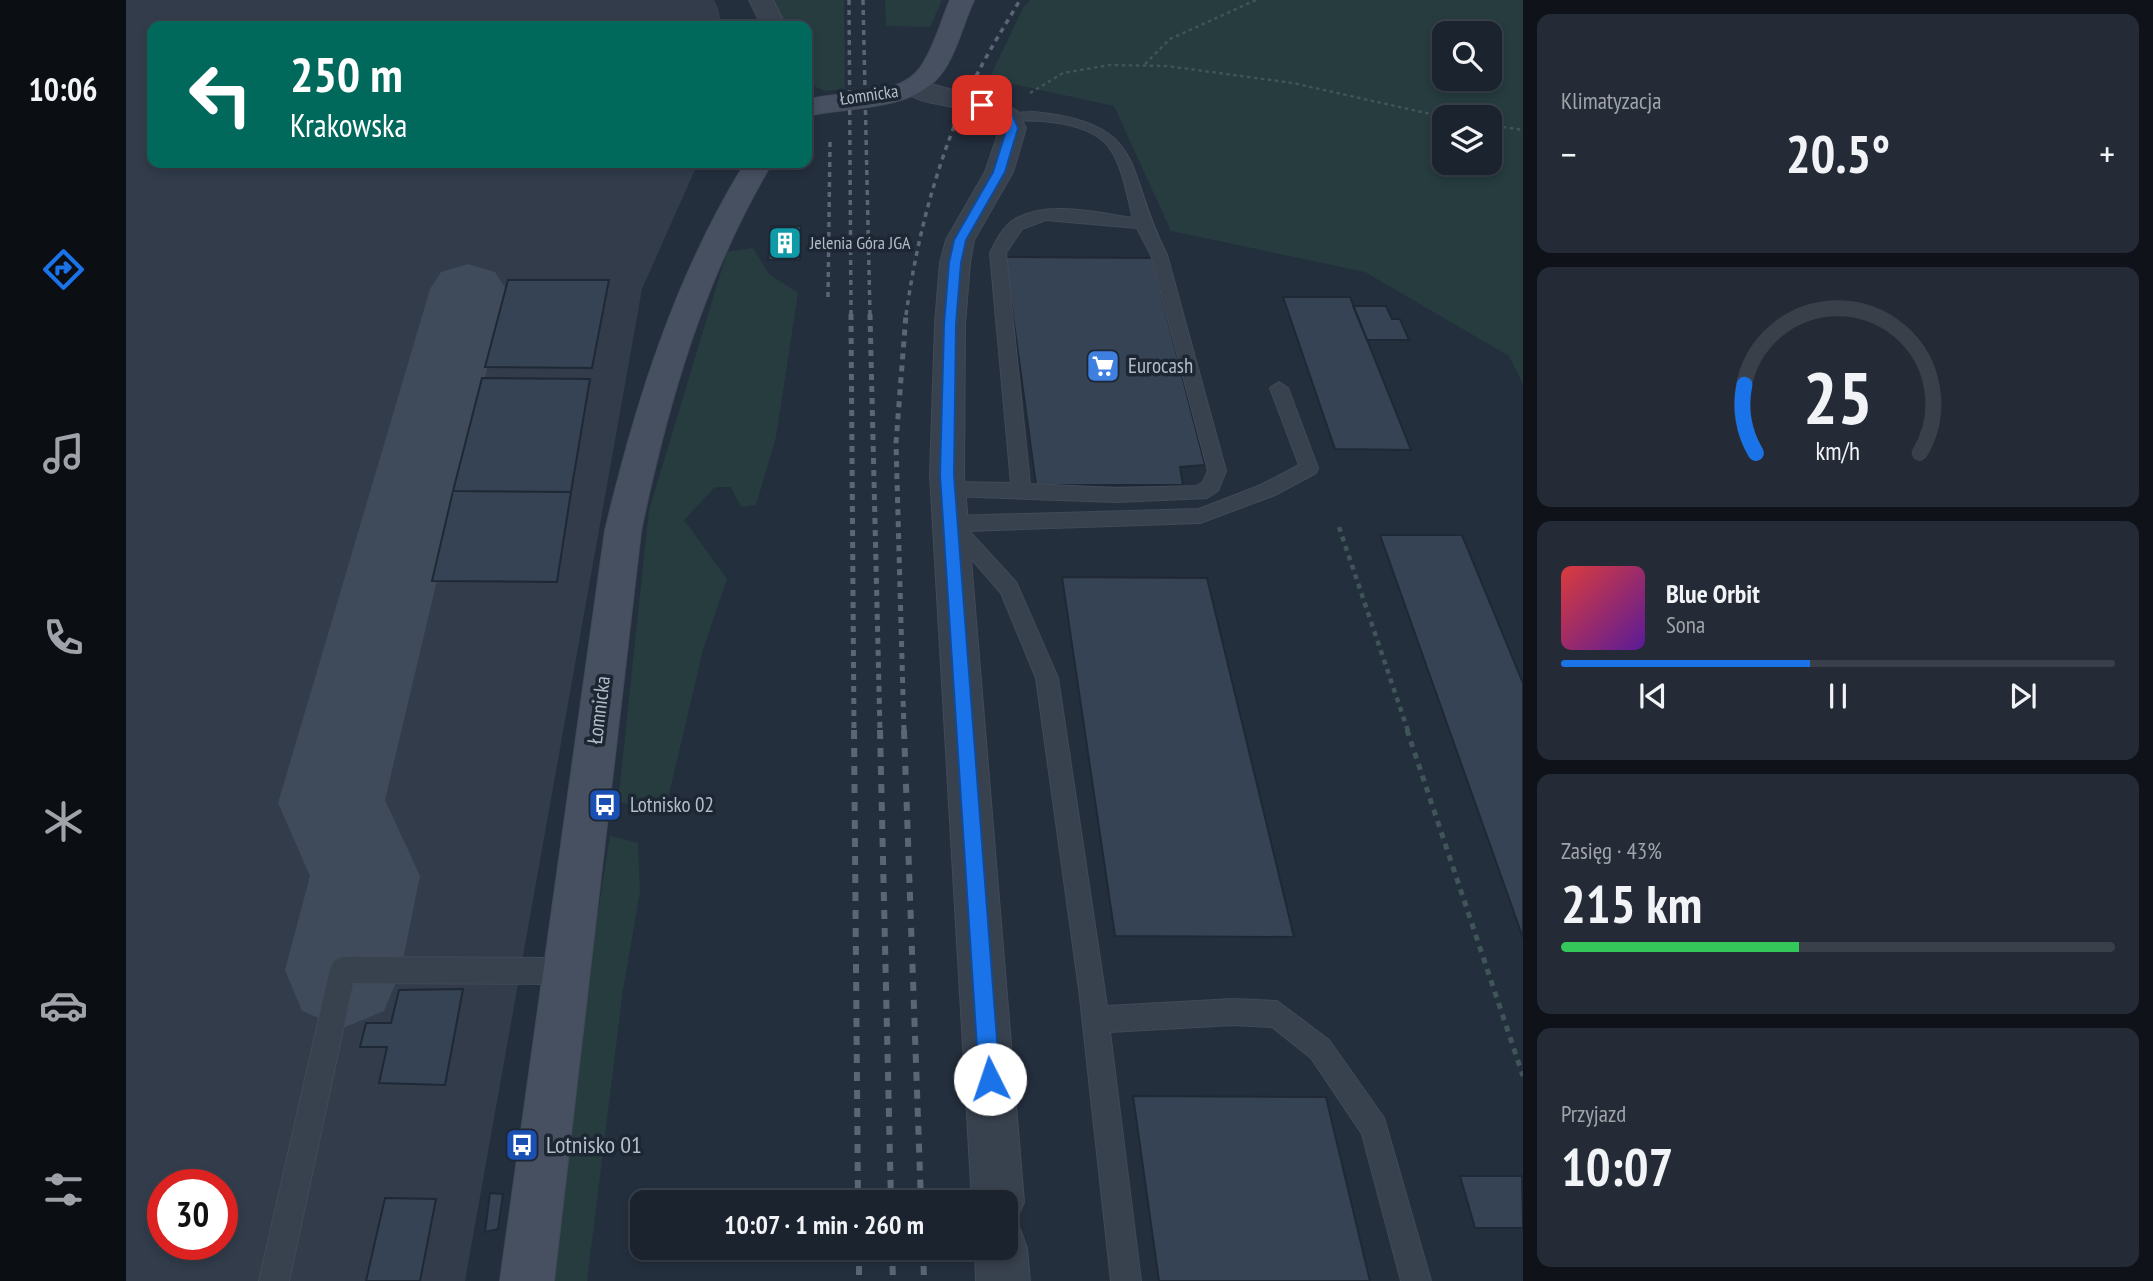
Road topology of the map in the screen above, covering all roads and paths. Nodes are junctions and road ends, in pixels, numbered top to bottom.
1 (761, 0) edge
2 (962, 0) edge
3 (1256, 0) edge
4 (772, 21) edge
5 (1145, 65) junction
6 (913, 88) junction
7 (812, 105) edge
8 (1432, 115) edge
9 (1008, 117) junction
10 (1502, 127) edge
11 (1523, 130) edge
12 (755, 168) edge
13 (1143, 224) junction
14 (1279, 388) dead end
15 (1021, 491) junction
16 (949, 507) junction
17 (1339, 527) dead end
18 (567, 971) junction
19 (1095, 1020) junction
20 (1523, 1076) edge
21 (997, 1190) edge
22 (1002, 1260) edge
23 (274, 1281) edge
24 (527, 1281) edge
25 (1003, 1281) edge
26 (1126, 1281) edge
27 (1416, 1281) edge

1 - 4 street
2 - 6 street, Łomnicka
3 - 5 path
5 - 8 path
5 - 9 path
6 - 7 street, Łomnicka
6 - 9 street
9 - 13 lane
9 - 16 street
10 - 11 path
12 - 18 street, Łomnicka
13 - 15 lane
13 - 15 lane
14 - 16 lane
15 - 16 lane
16 - 19 lane
16 - 21 street
17 - 20 path
18 - 23 lane
18 - 24 street, Łomnicka
19 - 26 lane
19 - 27 lane
22 - 25 street

